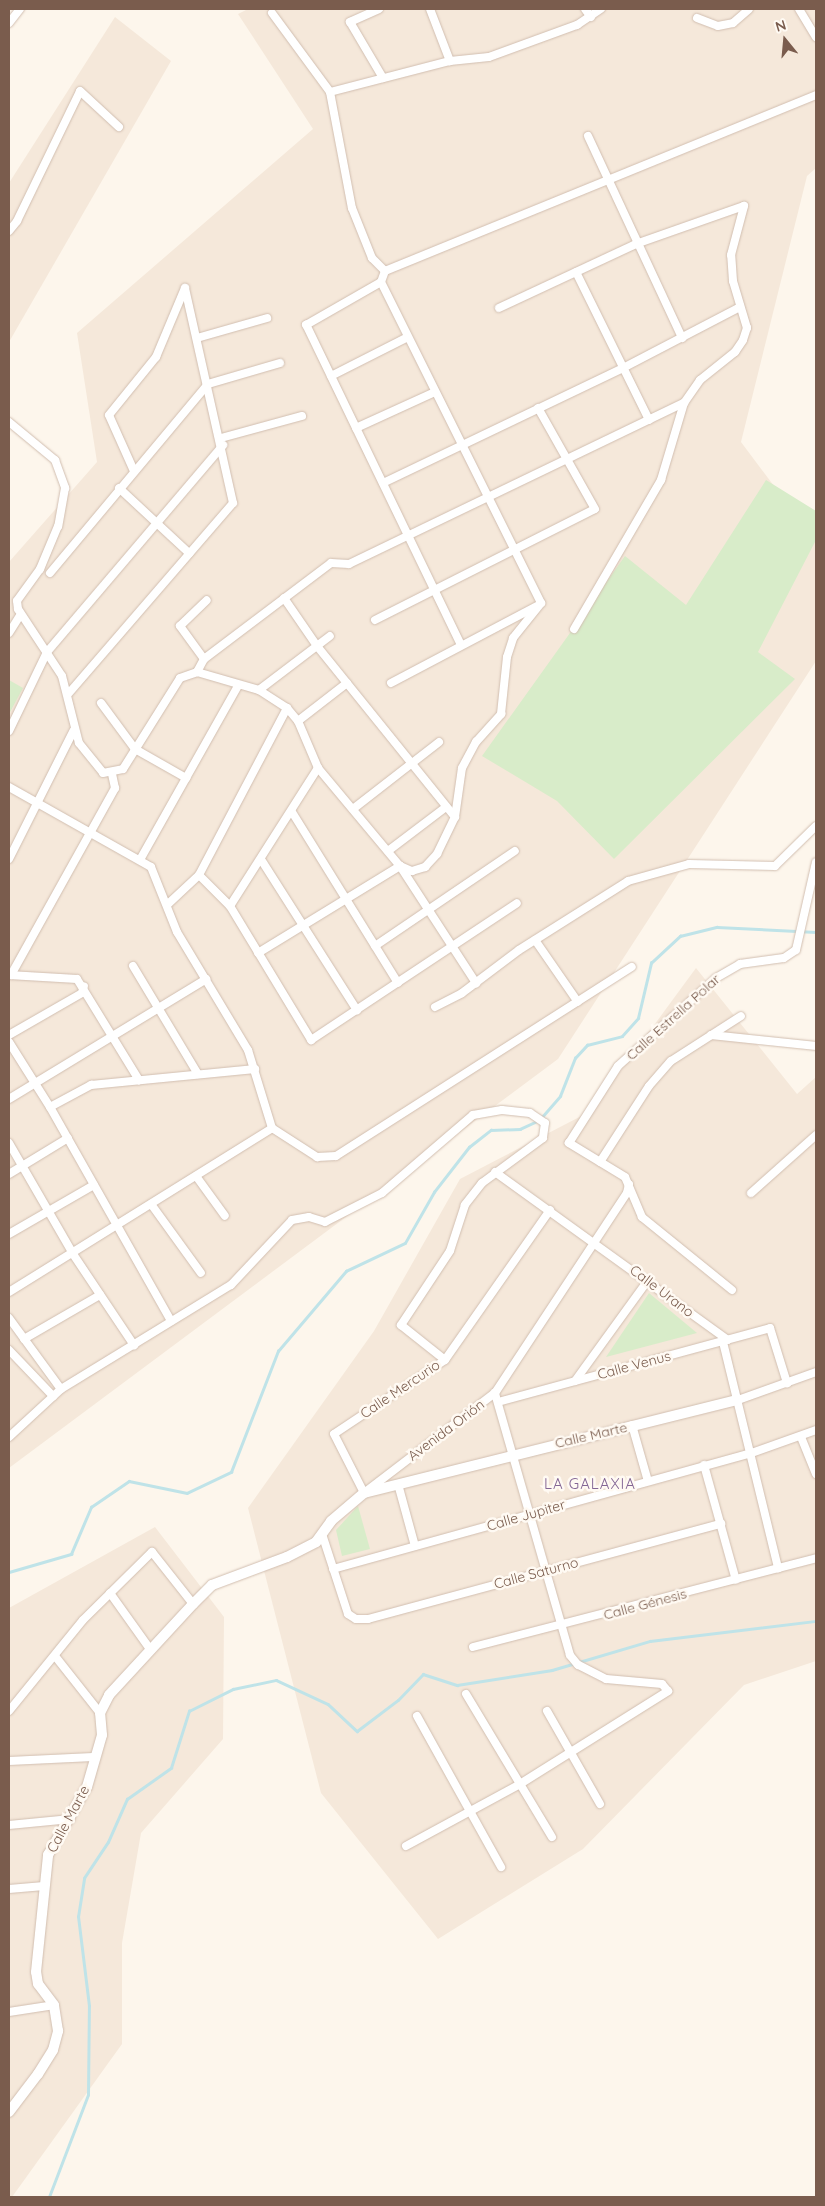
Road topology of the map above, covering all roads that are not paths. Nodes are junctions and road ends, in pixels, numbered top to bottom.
1 (20, 9) edge
2 (379, 9) edge
3 (430, 9) edge
4 (585, 9) edge
5 (601, 9) edge
6 (750, 9) edge
7 (800, 9) edge
8 (272, 13) dead end
9 (591, 18) junction
10 (697, 18) dead end
11 (9, 23) edge
12 (816, 37) edge
13 (450, 60) junction
14 (382, 78) junction
15 (330, 92) junction
16 (816, 95) edge
17 (119, 127) dead end
18 (588, 136) dead end
19 (607, 179) junction
20 (9, 230) edge
21 (636, 244) junction
22 (385, 271) junction
23 (576, 272) junction
24 (381, 282) junction
25 (740, 307) junction
26 (500, 308) dead end
27 (267, 318) dead end
28 (408, 337) junction
29 (197, 338) junction
30 (682, 338) junction
31 (280, 363) dead end
32 (623, 368) junction
33 (331, 376) junction
34 (208, 384) junction
35 (435, 392) junction
36 (684, 403) junction
37 (538, 408) junction
38 (302, 416) dead end
39 (649, 420) junction
40 (9, 422) edge
41 (356, 428) junction
42 (222, 442) junction
43 (461, 446) junction
44 (566, 460) junction
45 (134, 471) junction
46 (382, 483) junction
47 (119, 488) junction
48 (486, 497) junction
49 (156, 523) junction
50 (407, 535) junction
51 (512, 550) junction
52 (189, 553) junction
53 (50, 573) dead end
54 (434, 589) junction
55 (284, 598) junction
56 (207, 600) dead end
57 (541, 603) junction
58 (21, 614) junction
59 (375, 620) dead end
60 (574, 629) dead end
61 (9, 633) edge
62 (330, 636) dead end
63 (461, 645) junction
64 (317, 646) junction
65 (46, 652) junction
66 (204, 659) junction
67 (197, 672) junction
68 (347, 683) junction
69 (391, 683) dead end
70 (238, 686) junction
71 (259, 690) junction
72 (69, 693) junction
73 (101, 702) dead end
74 (287, 708) junction
75 (298, 721) junction
76 (74, 730) junction
77 (9, 731) edge
78 (439, 742) dead end
79 (135, 749) junction
80 (412, 763) junction
81 (318, 768) junction
82 (112, 774) junction
83 (186, 778) junction
84 (9, 787) edge
85 (39, 802) junction
86 (446, 807) junction
87 (353, 809) junction
88 (292, 812) junction
89 (455, 817) junction
90 (816, 826) edge
91 (90, 831) junction
92 (388, 851) junction
93 (515, 851) dead end
94 (140, 858) junction
95 (9, 859) edge
96 (262, 861) junction
97 (816, 862) edge
98 (400, 866) junction
99 (199, 875) junction
100 (346, 900) junction
101 (517, 903) dead end
102 (168, 904) junction
103 (230, 906) junction
104 (429, 910) junction
105 (303, 927) junction
106 (535, 940) junction
107 (376, 946) junction
108 (451, 948) junction
109 (258, 953) junction
110 (133, 966) dead end
111 (632, 967) dead end
112 (10, 975) edge
113 (206, 979) junction
114 (398, 983) junction
115 (476, 983) junction
116 (84, 986) junction
117 (578, 1002) junction
118 (159, 1006) junction
119 (435, 1007) dead end
120 (357, 1010) junction
121 (741, 1016) dead end
122 (113, 1033) junction
123 (9, 1035) edge
124 (711, 1035) junction
125 (9, 1042) edge
126 (816, 1046) edge
127 (255, 1069) junction
128 (198, 1074) junction
129 (139, 1080) junction
130 (34, 1084) junction
131 (9, 1099) edge
132 (50, 1107) junction
133 (272, 1128) junction
134 (816, 1135) edge
135 (68, 1138) junction
136 (9, 1143) edge
137 (600, 1162) junction
138 (22, 1166) junction
139 (495, 1172) junction
140 (9, 1174) edge
141 (196, 1176) junction
142 (629, 1184) junction
143 (94, 1185) junction
144 (751, 1193) dead end
145 (151, 1204) junction
146 (550, 1210) junction
147 (48, 1211) junction
148 (225, 1216) dead end
149 (117, 1224) junction
150 (9, 1234) edge
151 (596, 1242) junction
152 (73, 1254) junction
153 (201, 1273) dead end
154 (648, 1280) junction
155 (732, 1290) dead end
156 (9, 1292) edge
157 (100, 1294) junction
158 (9, 1318) edge
159 (171, 1321) junction
160 (24, 1339) junction
161 (725, 1341) junction
162 (134, 1345) junction
163 (9, 1350) edge
164 (444, 1360) junction
165 (816, 1372) edge
166 (574, 1381) junction
167 (788, 1383) junction
168 (61, 1389) junction
169 (495, 1393) junction
170 (53, 1396) junction
171 (738, 1400) junction
172 (498, 1402) junction
173 (632, 1425) junction
174 (816, 1430) edge
175 (801, 1436) junction
176 (9, 1437) edge
177 (512, 1454) junction
178 (749, 1454) junction
179 (704, 1465) junction
180 (816, 1474) edge
181 (648, 1481) junction
182 (398, 1484) junction
183 (364, 1493) junction
184 (530, 1514) junction
185 (721, 1524) junction
186 (322, 1534) junction
187 (416, 1546) junction
188 (816, 1558) edge
189 (778, 1568) junction
190 (333, 1569) junction
191 (545, 1570) junction
192 (736, 1580) junction
193 (110, 1593) junction
194 (193, 1604) junction
195 (561, 1626) junction
196 (473, 1647) dead end
197 (150, 1649) junction
198 (55, 1656) junction
199 (466, 1694) dead end
200 (9, 1711) edge
201 (547, 1711) dead end
202 (100, 1713) junction
203 (417, 1716) dead end
204 (572, 1754) junction
205 (93, 1757) junction
206 (9, 1762) edge
207 (520, 1784) junction
208 (600, 1804) dead end
209 (469, 1812) junction
210 (71, 1819) junction
211 (9, 1825) edge
212 (552, 1837) dead end
213 (406, 1846) dead end
214 (501, 1867) dead end
215 (44, 1886) junction
216 (9, 1889) edge
217 (54, 2005) junction
218 (9, 2012) edge
219 (9, 2112) edge

1 - 11 street
2 - 14 street
3 - 13 street
4 - 9 street
5 - 9 street
6 - 10 street
7 - 12 street
8 - 15 street
9 - 13 street
13 - 14 street
14 - 15 street
15 - 22 street
16 - 19 street
17 - 20 street
18 - 19 street
19 - 21 street
19 - 22 street
21 - 23 street
21 - 25 street
21 - 30 street
22 - 24 street
23 - 26 street
23 - 32 street
24 - 28 street
24 - 33 street
25 - 30 street
25 - 36 street
27 - 29 street
28 - 33 street
28 - 35 street
29 - 34 street
29 - 45 street
30 - 32 street
31 - 34 street
32 - 37 street
32 - 39 street
33 - 41 street
34 - 42 street
34 - 45 street
35 - 41 street
35 - 43 street
36 - 39 street
36 - 60 street
37 - 43 street
37 - 44 street
38 - 42 street
39 - 44 street
40 - 58 street
41 - 46 street
42 - 49 street
42 - 52 street
43 - 46 street
43 - 48 street
44 - 48 street
44 - 51 street
45 - 47 street
46 - 50 street
47 - 49 street
47 - 53 street
48 - 50 street
48 - 51 street
49 - 52 street
49 - 65 street
50 - 54 street
50 - 55 street
51 - 54 street
51 - 57 street
52 - 72 street
54 - 59 street
54 - 63 street
55 - 64 street
55 - 66 street
56 - 66 street
57 - 63 street
57 - 89 street
58 - 61 street
58 - 65 street
62 - 64 street
63 - 69 street
64 - 68 street
64 - 71 street
65 - 72 street
65 - 77 street
66 - 67 street
67 - 70 street
67 - 79 street
68 - 75 street
68 - 80 street
70 - 71 street
70 - 83 street
71 - 74 street
72 - 76 street
73 - 79 street
74 - 75 street
74 - 99 street
75 - 81 street
76 - 82 street
76 - 85 street
78 - 80 street
79 - 82 street
79 - 83 street
80 - 86 street
80 - 87 street
81 - 87 street
81 - 88 street
82 - 91 street
83 - 94 street
84 - 85 street
85 - 91 street
85 - 95 street
86 - 89 street
86 - 92 street
87 - 92 street
88 - 96 street
88 - 100 street
89 - 98 street
90 - 106 street
91 - 94 street
91 - 112 street
92 - 98 street
93 - 104 street
94 - 102 street
96 - 103 street
96 - 105 street
97 - 137 street, Calle Estrella Polar
98 - 100 street
98 - 104 street
99 - 102 street
99 - 103 street
100 - 105 street
100 - 107 street
101 - 108 street
102 - 113 street
103 - 109 street
104 - 107 street
104 - 108 street
105 - 109 street
105 - 120 street
106 - 115 street
106 - 117 street
107 - 114 street
108 - 114 street
108 - 115 street
109 - 120 street
110 - 118 street
111 - 117 street
112 - 116 street
113 - 118 street
113 - 127 street
114 - 120 street
115 - 119 street
116 - 122 street
116 - 123 street
117 - 133 street
118 - 122 street
118 - 128 street
121 - 124 street
122 - 129 street
122 - 130 street
124 - 126 street
124 - 137 street
125 - 130 street
127 - 128 street
127 - 133 street
128 - 129 street
129 - 132 street
130 - 131 street
130 - 132 street
132 - 135 street
133 - 141 street
134 - 144 street
135 - 138 street
135 - 143 street
136 - 138 street
137 - 142 street
138 - 140 street
138 - 147 street
139 - 146 street, Calle Urano
139 - 159 street
139 - 164 street
141 - 145 street
141 - 148 street
142 - 151 street, Avenida Orión
142 - 155 street
143 - 147 street
143 - 149 street
145 - 149 street
145 - 153 street
146 - 151 street, Calle Urano
146 - 164 street, Calle Mercurio
147 - 150 street
147 - 152 street
149 - 152 street
149 - 159 street
151 - 154 street, Calle Urano
151 - 169 street, Avenida Orión
152 - 156 street
152 - 157 street
154 - 161 street, Calle Urano
154 - 166 street
157 - 160 street
157 - 162 street
158 - 160 street
159 - 162 street
160 - 168 street
161 - 166 street, Calle Venus
161 - 167 street, Calle Venus
161 - 171 street
162 - 168 street
163 - 170 street
164 - 183 street, Calle Mercurio
165 - 167 street, Calle Marte
166 - 172 street, Calle Venus
167 - 171 street, Calle Marte
168 - 170 street
169 - 172 street
169 - 183 street, Avenida Orión
170 - 176 street
171 - 173 street, Calle Marte
171 - 178 street
172 - 177 street
173 - 177 street, Calle Marte
173 - 181 street
174 - 175 street, Calle Jupiter
175 - 178 street, Calle Jupiter
175 - 180 street
177 - 182 street, Calle Marte
177 - 184 street
178 - 179 street, Calle Jupiter
178 - 189 street
179 - 181 street, Calle Jupiter
179 - 185 street
181 - 184 street, Calle Jupiter
182 - 183 street, Calle Marte
182 - 187 street
183 - 186 street, Avenida Orión
184 - 187 street, Calle Jupiter
184 - 191 street
185 - 191 street, Calle Saturno
185 - 192 street
186 - 190 street
186 - 194 street, Avenida Orión
187 - 190 street, Calle Jupiter
188 - 189 street, Calle Génesis
189 - 192 street, Calle Génesis
190 - 191 street, Calle Saturno
191 - 195 street
192 - 195 street, Calle Génesis
193 - 194 street
193 - 197 street
193 - 198 street
194 - 197 street
195 - 196 street, Calle Génesis
195 - 204 street
197 - 202 street
198 - 200 street
198 - 202 street
199 - 207 street
201 - 204 street
202 - 205 street, Calle Marte
203 - 209 street
204 - 207 street
204 - 208 street
205 - 206 street
205 - 210 street, Calle Marte
207 - 209 street
207 - 212 street
209 - 213 street
209 - 214 street
210 - 211 street
210 - 215 street, Calle Marte
215 - 216 street
215 - 217 street, Calle Marte
217 - 218 street
217 - 219 street

